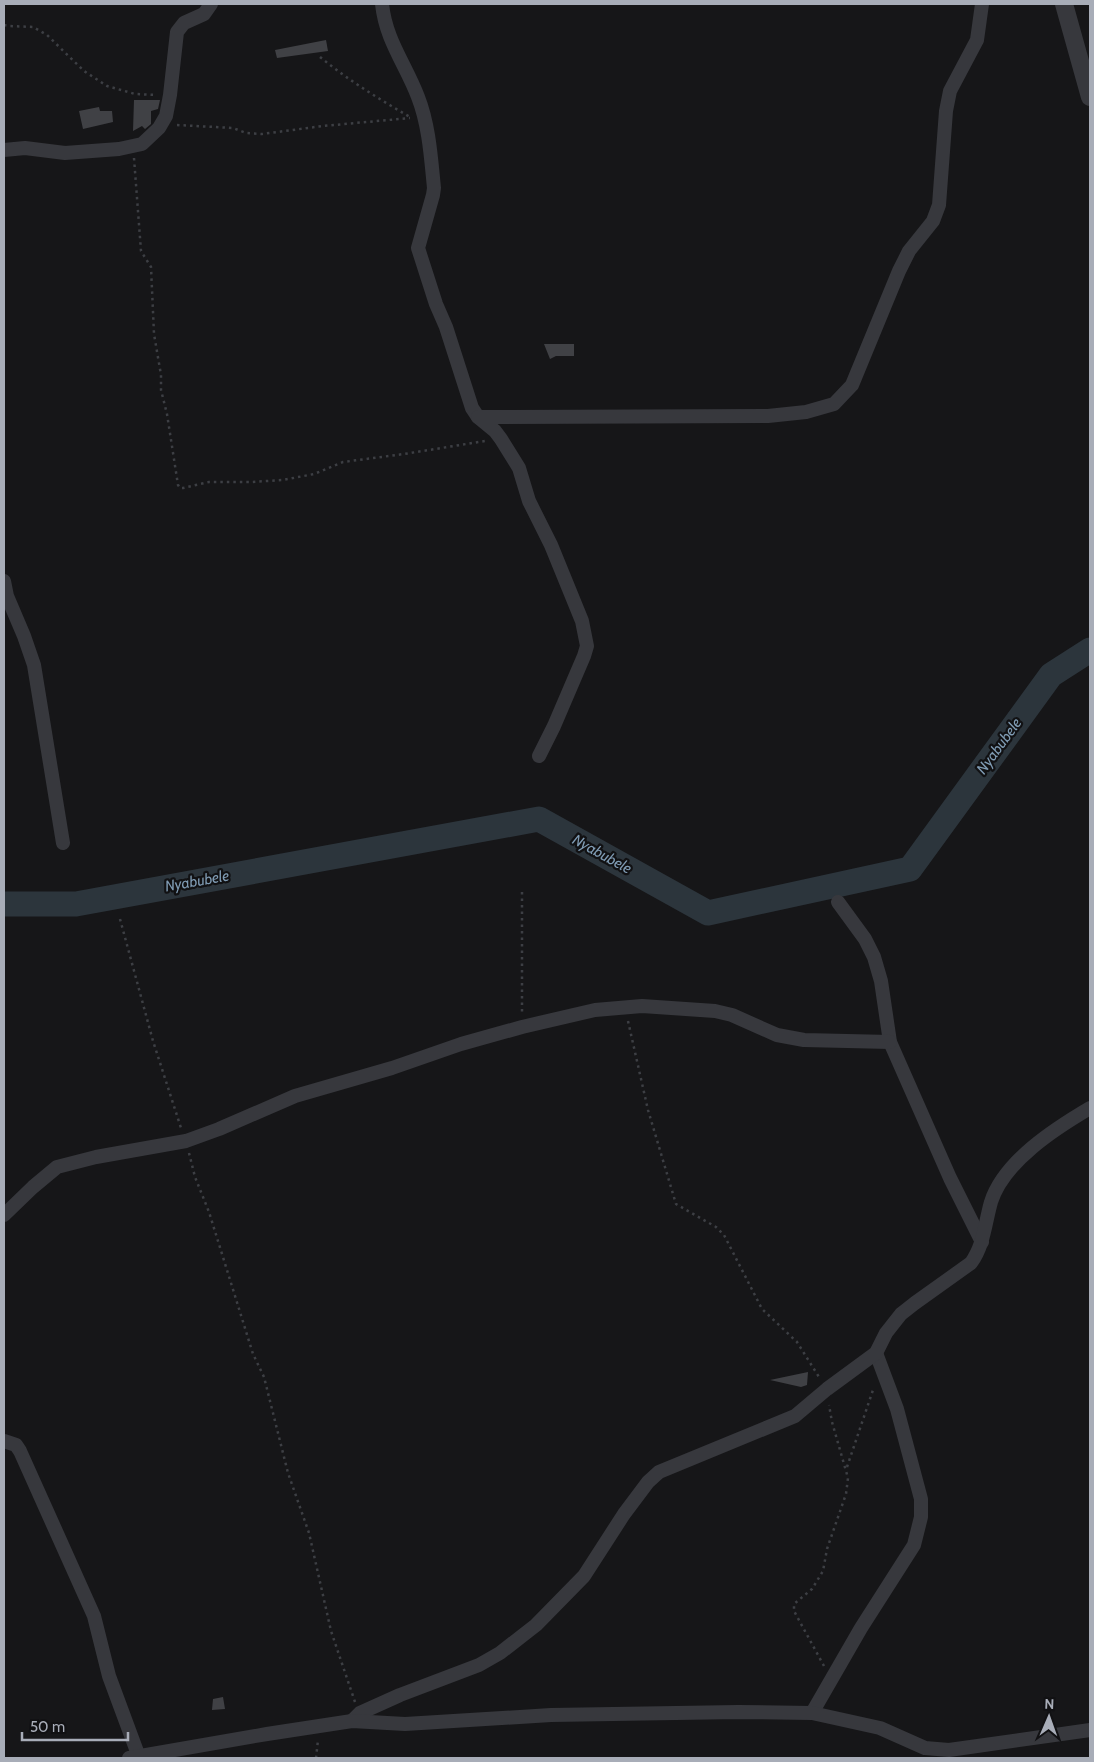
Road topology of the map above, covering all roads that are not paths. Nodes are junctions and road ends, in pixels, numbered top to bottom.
1 (211, 4) edge
2 (382, 4) edge
3 (982, 4) edge
4 (1064, 4) edge
5 (1090, 97) edge
6 (4, 150) edge
7 (478, 417) junction
8 (4, 581) edge
9 (538, 756) dead end
10 (63, 843) dead end
11 (838, 902) dead end
12 (890, 1042) junction
13 (1090, 1108) edge
14 (4, 1215) edge
15 (982, 1242) junction
16 (879, 1359) junction
17 (4, 1441) edge
18 (812, 1713) junction
19 (356, 1717) junction
20 (1090, 1730) edge
21 (134, 1757) edge

1 - 6 street
2 - 7 street
3 - 7 street
4 - 5 street
7 - 9 street
8 - 10 street
11 - 12 street
12 - 14 street
12 - 15 street
13 - 15 street
15 - 16 street
16 - 18 street
16 - 19 street
17 - 21 street
18 - 19 street
18 - 20 street
19 - 21 street

